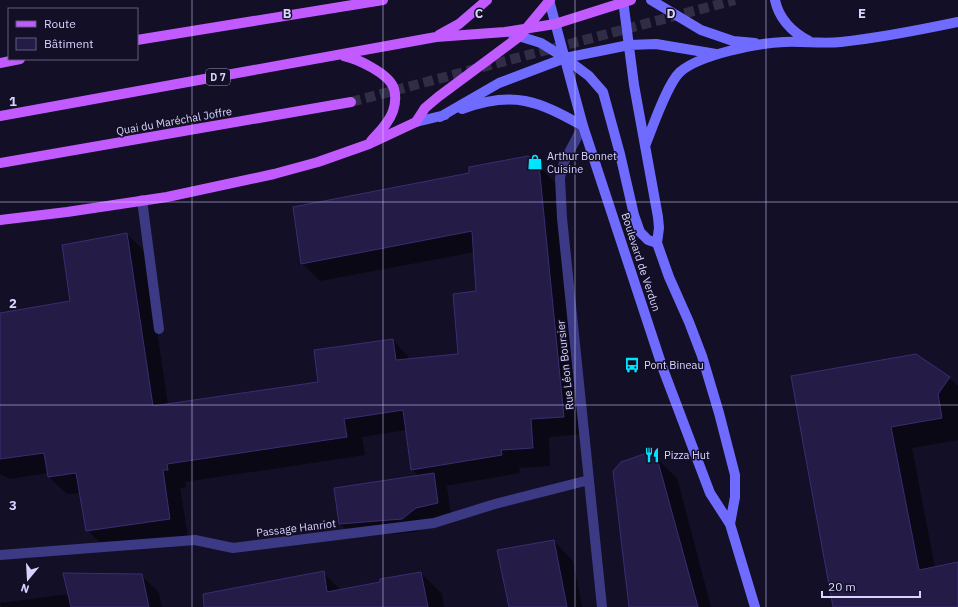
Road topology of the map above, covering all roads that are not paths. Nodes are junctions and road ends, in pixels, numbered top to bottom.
1 (383, 0) edge
2 (487, 0) edge
3 (651, 0) edge
4 (775, 0) edge
5 (549, 1) edge
6 (626, 1) edge
7 (958, 22) edge
8 (555, 24) junction
9 (523, 33) junction
10 (436, 37) junction
11 (138, 40) edge
12 (811, 42) junction
13 (765, 44) junction
14 (629, 45) junction
15 (717, 54) junction
16 (338, 55) junction
17 (565, 58) junction
18 (15, 60) edge
19 (0, 63) edge
20 (351, 102) tunnel mouth
21 (0, 116) edge
22 (440, 117) junction
23 (416, 122) junction
24 (583, 126) junction
25 (369, 144) junction
26 (645, 146) junction
27 (0, 163) edge
28 (142, 200) junction
29 (1, 220) edge
30 (657, 243) junction
31 (159, 329) dead end
32 (589, 480) junction
33 (730, 524) junction
34 (0, 555) edge
35 (602, 607) edge
36 (754, 607) edge

1 - 11 main road
2 - 10 main road, D 7
3 - 13 main road
4 - 12 main road
5 - 8 main road, Boulevard de Verdun
5 - 9 main road
6 - 8 main road
6 - 14 main road, Boulevard de Verdun
7 - 12 main road
8 - 9 main road
8 - 17 main road, Boulevard de Verdun
9 - 10 main road
9 - 17 main road
9 - 23 main road
10 - 16 main road, D 7
12 - 13 main road
13 - 15 main road
14 - 15 main road
14 - 17 main road
14 - 26 main road, Boulevard de Verdun
15 - 26 main road
16 - 21 main road, D 7
16 - 25 main road
17 - 22 main road
17 - 24 main road, Boulevard de Verdun
17 - 30 main road
18 - 19 main road
20 - 27 main road, Quai du Maréchal Joffre
22 - 23 main road
22 - 24 main road
23 - 25 main road
24 - 32 street, Rue Léon Boursier
24 - 33 main road, Boulevard de Verdun
25 - 28 main road
26 - 30 main road, Boulevard de Verdun
28 - 29 main road
28 - 31 street
30 - 33 main road, Boulevard de Verdun
32 - 34 street, Passage Hanriot
32 - 35 street, Rue Léon Boursier
33 - 36 main road, Boulevard de Verdun

